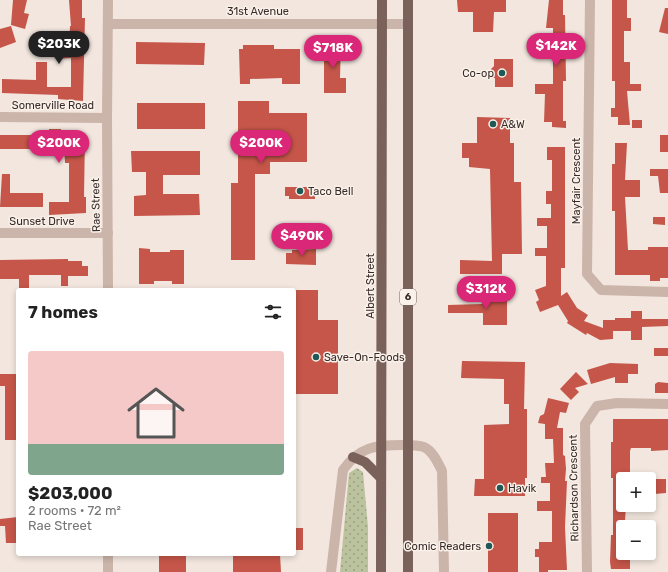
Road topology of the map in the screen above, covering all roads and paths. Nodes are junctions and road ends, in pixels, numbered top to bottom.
1 (108, 0) edge
2 (382, 0) edge
3 (408, 0) edge
4 (590, 0) edge
5 (381, 23) junction
6 (108, 24) junction
7 (408, 24) junction
8 (0, 117) edge
9 (107, 118) junction
10 (0, 233) edge
11 (108, 233) junction
12 (108, 288) edge
13 (668, 292) edge
14 (668, 404) edge
15 (382, 445) junction
16 (408, 445) junction
17 (354, 457) junction
18 (381, 478) junction
19 (108, 556) edge
20 (108, 572) edge
21 (331, 572) edge
22 (381, 572) edge
23 (408, 572) edge
24 (444, 572) edge
25 (587, 572) edge

1 - 6 street, Rae Street
2 - 5 main road, Albert Street
3 - 7 main road, 6
4 - 13 street, Mayfair Crescent
5 - 6 street, 31st Avenue
5 - 7 street, 31st Avenue
5 - 15 main road, Albert Street
6 - 9 street, Rae Street
7 - 16 main road, 6
8 - 9 street, Somerville Road
9 - 11 street, Rae Street
10 - 11 street, Sunset Drive
11 - 12 street, Rae Street
14 - 25 street, Richardson Crescent
15 - 16 street
15 - 17 street
15 - 18 main road, Albert Street
16 - 23 main road, 6
16 - 24 street
17 - 18 main road
17 - 21 street
18 - 22 main road, Albert Street
19 - 20 street

